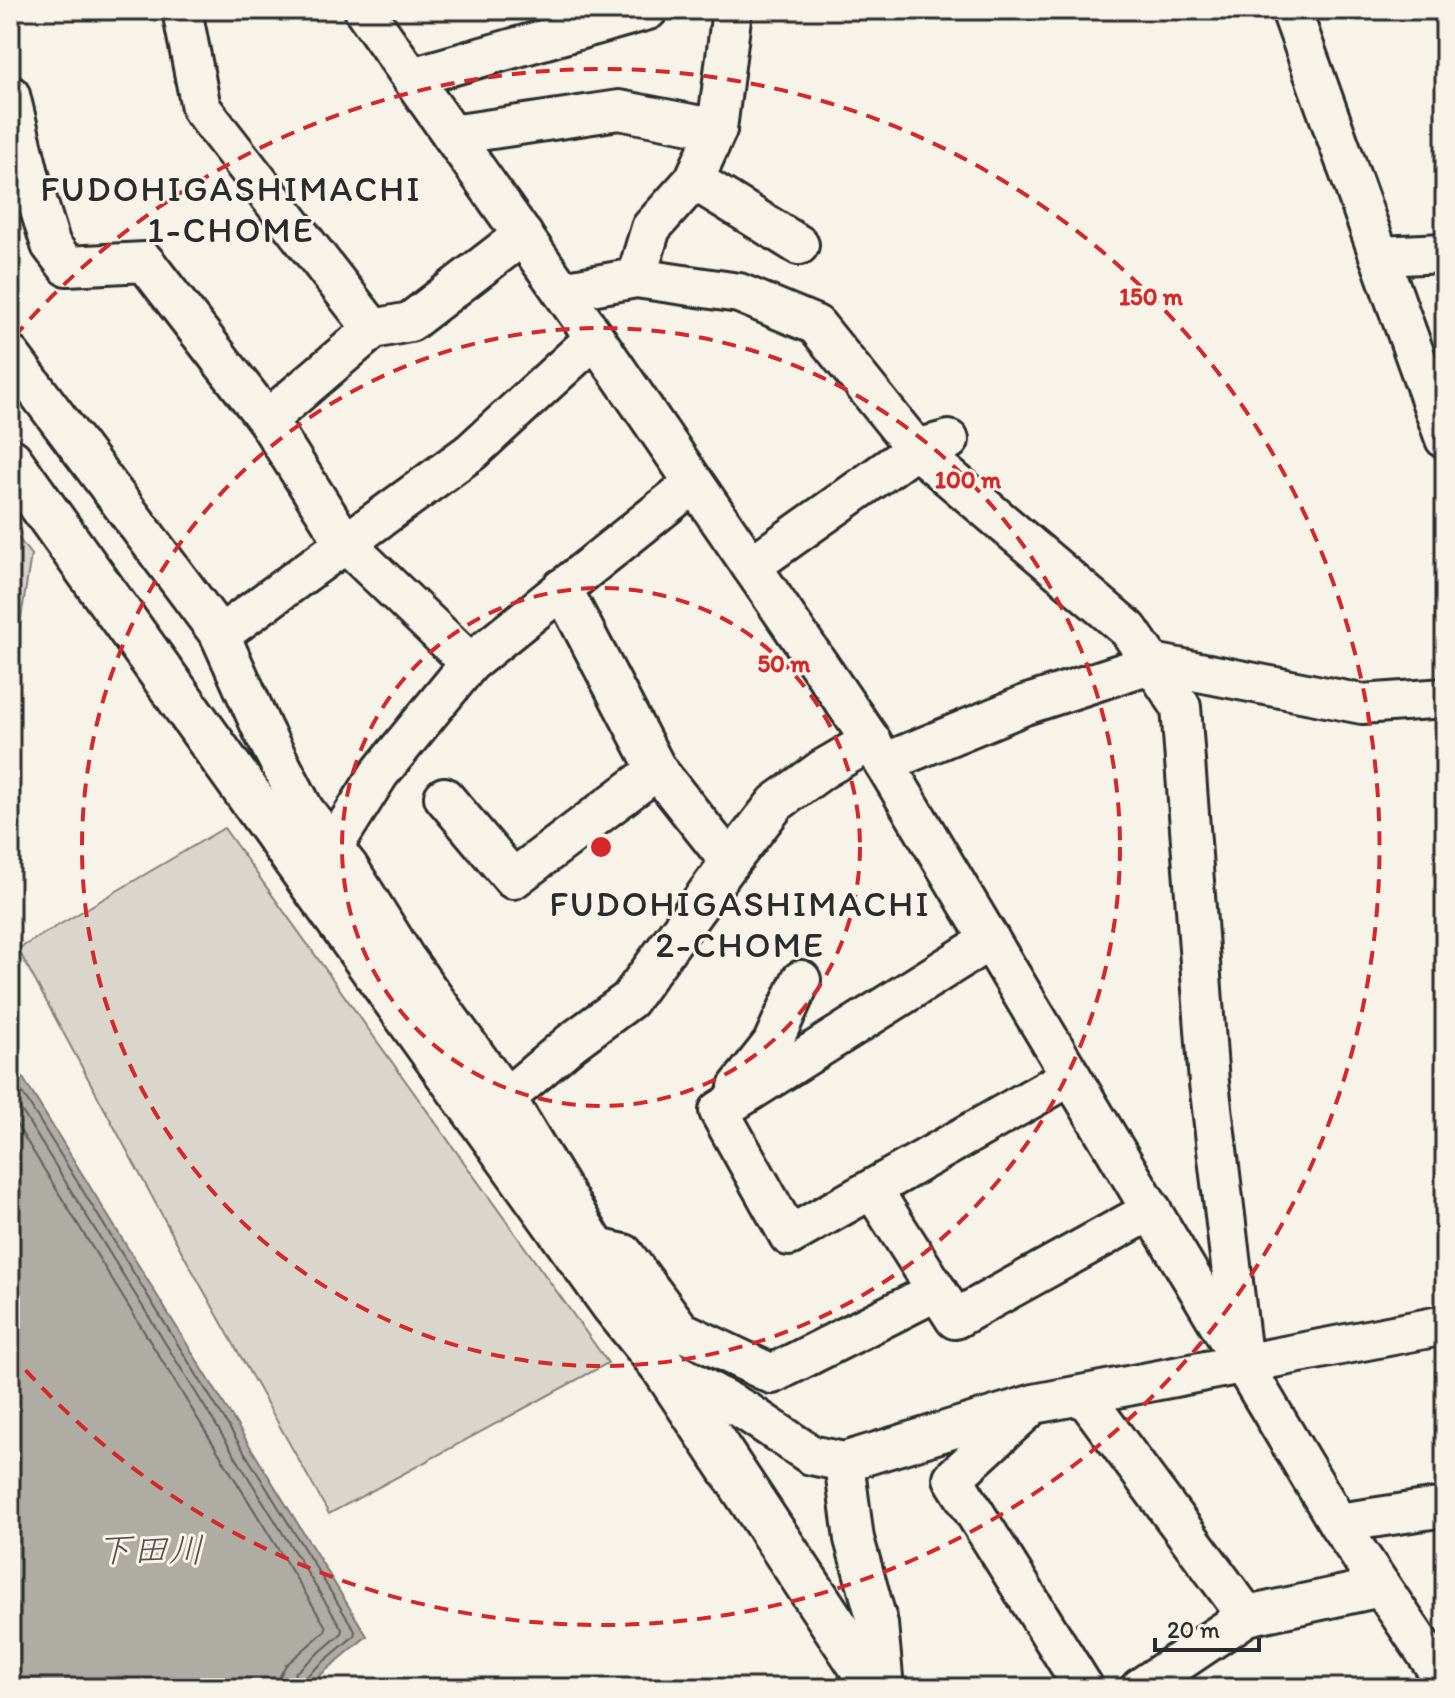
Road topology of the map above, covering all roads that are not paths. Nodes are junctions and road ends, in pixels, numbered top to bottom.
1 (182, 10) edge
2 (364, 10) edge
3 (648, 10) edge
4 (732, 10) edge
5 (1291, 10) edge
6 (412, 77) junction
7 (10, 95) edge
8 (717, 129) junction
9 (452, 135) junction
10 (694, 180) junction
11 (523, 235) junction
12 (799, 245) dead end
13 (1445, 253) edge
14 (1379, 256) junction
15 (636, 278) junction
16 (562, 291) junction
17 (373, 329) junction
18 (595, 338) junction
19 (10, 355) edge
20 (267, 420) junction
21 (1445, 439) edge
22 (933, 444) junction
23 (10, 461) edge
24 (694, 483) junction
25 (345, 543) junction
26 (751, 566) junction
27 (562, 588) junction
28 (220, 635) junction
29 (470, 663) junction
30 (1153, 663) junction
31 (1445, 698) edge
32 (878, 752) junction
33 (657, 770) junction
34 (444, 797) dead end
35 (333, 847) junction
36 (730, 862) junction
37 (990, 940) junction
38 (801, 980) dead end
39 (1071, 1076) junction
40 (506, 1098) junction
41 (719, 1111) junction
42 (872, 1189) junction
43 (1152, 1210) junction
44 (597, 1248) junction
45 (937, 1291) junction
46 (613, 1304) junction
47 (1445, 1325) edge
48 (1242, 1362) junction
49 (663, 1366) junction
50 (1084, 1396) junction
51 (1034, 1404) junction
52 (844, 1462) junction
53 (1445, 1507) edge
54 (1338, 1523) junction
55 (1381, 1587) junction
56 (1247, 1616) junction
57 (1442, 1671) edge
58 (876, 1688) edge
59 (884, 1688) edge
60 (1084, 1688) edge
61 (1140, 1688) edge

1 - 17 street
2 - 6 street
3 - 6 street
4 - 8 street
5 - 14 street
6 - 9 street
7 - 20 street
8 - 9 street
8 - 10 street
9 - 11 street
10 - 12 street
10 - 15 street
11 - 16 street
11 - 17 street
13 - 14 street
14 - 21 street
15 - 16 street
15 - 22 street
16 - 18 street
17 - 20 street
18 - 24 street
18 - 25 street
19 - 28 street
20 - 25 street
22 - 26 street
22 - 30 street
23 - 46 street
24 - 26 street
24 - 27 street
25 - 28 street
25 - 29 street
26 - 32 street
27 - 29 street
27 - 33 street
28 - 35 street
29 - 35 street
30 - 31 street
30 - 32 street
30 - 48 street
32 - 36 street
32 - 37 street
33 - 34 street
33 - 36 street
35 - 40 street
36 - 40 street
37 - 39 street
37 - 41 street
38 - 41 street
39 - 42 street
39 - 43 street
40 - 44 street
41 - 42 street
42 - 45 street
43 - 45 street
43 - 48 street
44 - 45 street
44 - 46 street
46 - 49 street
47 - 48 street
48 - 50 street
48 - 54 street
49 - 52 street
49 - 58 street
50 - 51 street
50 - 56 street
51 - 52 street
51 - 60 street
52 - 59 street
53 - 54 street
54 - 55 street
55 - 56 street
55 - 57 street
56 - 61 street

